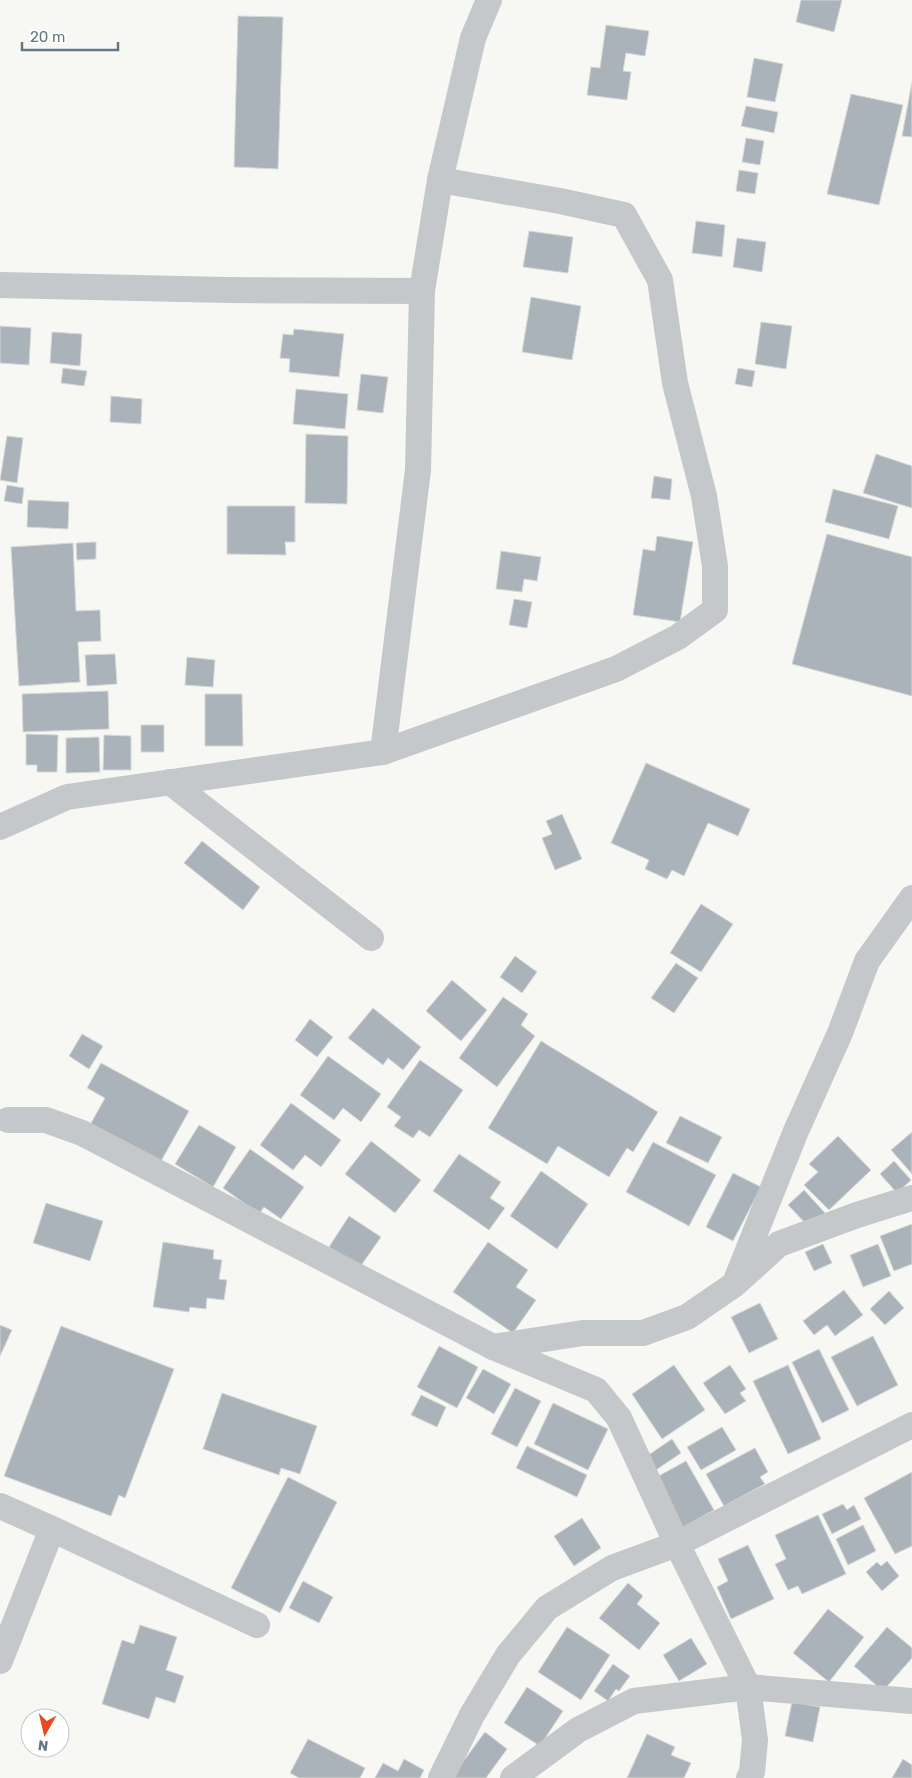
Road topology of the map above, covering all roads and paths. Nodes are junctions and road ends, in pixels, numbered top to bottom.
1 (489, 0) edge
2 (440, 180) junction
3 (0, 285) edge
4 (422, 291) junction
5 (384, 752) junction
6 (170, 782) junction
7 (0, 826) edge
8 (912, 898) edge
9 (371, 938) dead end
10 (3, 1121) edge
11 (912, 1198) edge
12 (735, 1284) junction
13 (493, 1347) junction
14 (912, 1425) edge
15 (0, 1506) edge
16 (52, 1529) junction
17 (677, 1544) junction
18 (257, 1625) dead end
19 (0, 1661) edge
20 (748, 1687) junction
21 (912, 1701) edge
22 (441, 1778) edge
23 (513, 1778) edge
24 (749, 1778) edge

1 - 2 street
2 - 4 street
2 - 5 street
3 - 4 street
4 - 5 street
5 - 6 street
6 - 7 street
6 - 9 street
8 - 12 street
10 - 13 street
11 - 12 street
12 - 13 street
13 - 17 street
14 - 17 street
15 - 16 street
16 - 18 street
16 - 19 street
17 - 20 street
17 - 22 street
20 - 21 street
20 - 23 street
20 - 24 street

